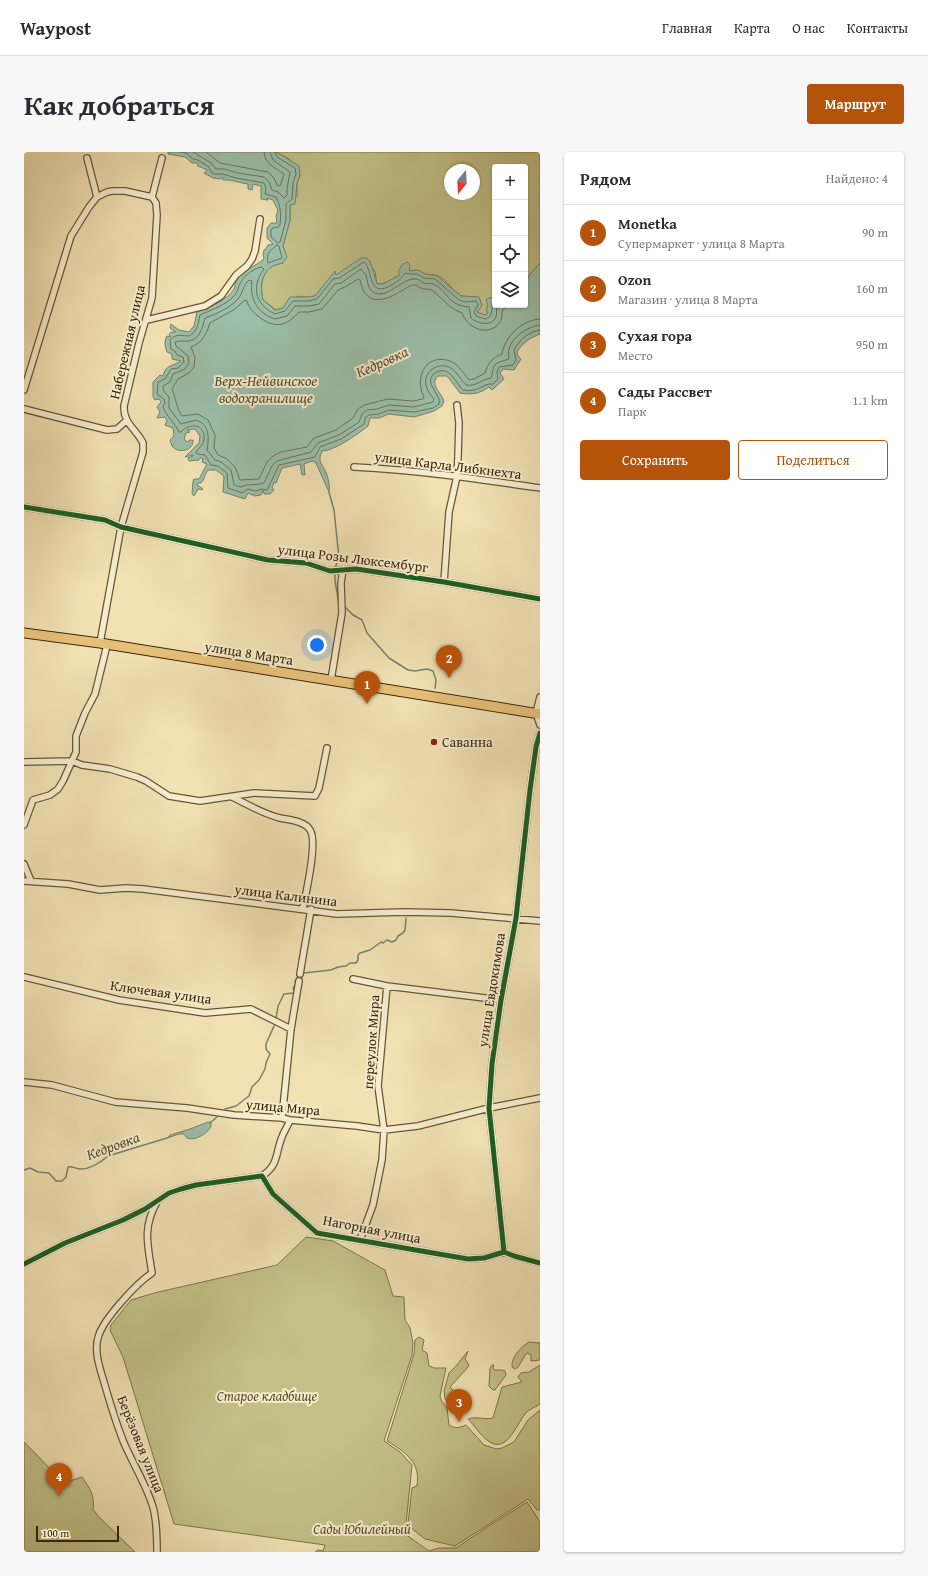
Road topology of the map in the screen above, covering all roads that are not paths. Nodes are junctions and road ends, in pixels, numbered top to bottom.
1 (87, 158) dead end
2 (162, 158) dead end
3 (97, 197) junction
4 (152, 198) junction
5 (260, 219) dead end
6 (147, 320) junction
7 (24, 390) edge
8 (457, 405) dead end
9 (24, 409) edge
10 (126, 421) junction
11 (354, 468) dead end
12 (457, 476) junction
13 (540, 488) edge
14 (24, 507) edge
15 (121, 527) junction
16 (338, 570) junction
17 (444, 582) junction
18 (540, 600) edge
19 (24, 633) edge
20 (104, 644) junction
21 (331, 680) junction
22 (540, 697) edge
23 (538, 714) edge
24 (540, 725) edge
25 (540, 733) edge
26 (327, 748) dead end
27 (72, 760) junction
28 (24, 762) edge
29 (231, 797) junction
30 (24, 825) edge
31 (24, 864) edge
32 (24, 881) edge
33 (31, 881) junction
34 (303, 908) junction
35 (311, 910) junction
36 (516, 918) junction
37 (540, 920) edge
38 (300, 974) dead end
39 (24, 978) edge
40 (353, 979) dead end
41 (299, 981) dead end
42 (387, 986) junction
43 (500, 1000) junction
44 (292, 1029) junction
45 (24, 1082) edge
46 (540, 1098) edge
47 (489, 1108) junction
48 (282, 1118) junction
49 (290, 1120) junction
50 (384, 1130) junction
51 (262, 1176) junction
52 (157, 1201) junction
53 (360, 1240) junction
54 (504, 1252) junction
55 (540, 1262) edge
56 (24, 1264) edge
57 (157, 1552) edge

1 - 3 street
2 - 4 street, Набережная улица
3 - 4 street
3 - 7 street
4 - 6 street, Набережная улица
5 - 6 street
6 - 10 street, Набережная улица
8 - 12 street
9 - 10 street
10 - 15 street, Набережная улица
11 - 12 street, улица Карла Либкнехта
12 - 13 street, улица Карла Либкнехта
12 - 17 street
14 - 15 street, улица Розы Люксембург
15 - 16 street, улица Розы Люксембург
15 - 20 street, Набережная улица
16 - 17 street, улица Розы Люксембург
16 - 21 street
17 - 18 street, улица Розы Люксембург
19 - 20 main road, улица 8 Марта
20 - 21 main road, улица 8 Марта
20 - 27 street, Набережная улица
21 - 23 main road, улица 8 Марта
22 - 23 street
23 - 24 street
25 - 36 street, улица Евдокимова
26 - 29 street
27 - 28 street
27 - 29 street
27 - 30 street, Набережная улица
29 - 34 street
31 - 33 street
32 - 33 street, улица Калинина
33 - 34 street, улица Калинина
34 - 35 street, улица Калинина
35 - 36 street, улица Калинина
35 - 38 street
36 - 37 street, улица Калинина
36 - 43 street, улица Евдокимова
39 - 44 street, Ключевая улица
40 - 42 street
41 - 44 street
42 - 43 street
42 - 50 street, переулок Мира
43 - 47 street, улица Евдокимова
44 - 48 street
45 - 48 street, улица Мира
46 - 47 street, улица Мира
47 - 50 street, улица Мира
47 - 54 street, улица Евдокимова
48 - 49 street, улица Мира
49 - 50 street, улица Мира
49 - 51 street
50 - 53 street, переулок Мира
51 - 52 street
51 - 53 street, Нагорная улица
52 - 56 street
52 - 57 street, Берёзовая улица
53 - 54 street, Нагорная улица
54 - 55 street

